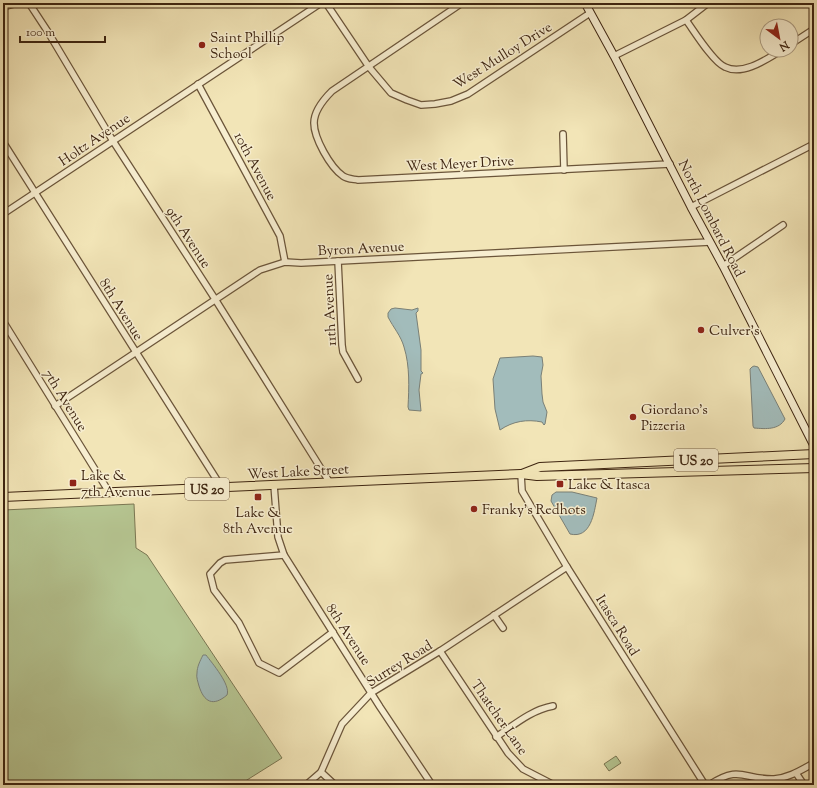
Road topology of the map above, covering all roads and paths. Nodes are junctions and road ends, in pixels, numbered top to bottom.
1 (18, 3) edge
2 (29, 3) edge
3 (321, 3) edge
4 (326, 3) edge
5 (462, 3) edge
6 (584, 3) edge
7 (708, 3) edge
8 (3, 7) edge
9 (590, 12) junction
10 (686, 20) junction
11 (814, 29) edge
12 (799, 39) edge
13 (614, 56) junction
14 (768, 58) edge
15 (369, 67) junction
16 (198, 84) junction
17 (563, 134) dead end
18 (113, 141) junction
19 (3, 142) edge
20 (814, 144) edge
21 (670, 164) junction
22 (564, 170) junction
23 (35, 193) junction
24 (691, 207) junction
25 (3, 214) edge
26 (783, 225) dead end
27 (710, 242) junction
28 (338, 261) junction
29 (285, 262) junction
30 (723, 266) junction
31 (215, 299) junction
32 (3, 321) edge
33 (135, 352) junction
34 (358, 379) dead end
35 (55, 406) junction
36 (814, 446) edge
37 (814, 454) edge
38 (814, 468) edge
39 (522, 474) junction
40 (330, 483) junction
41 (274, 485) junction
42 (222, 488) junction
43 (109, 492) junction
44 (3, 497) edge
45 (284, 554) junction
46 (567, 567) junction
47 (494, 615) junction
48 (503, 628) dead end
49 (333, 632) junction
50 (440, 651) junction
51 (371, 693) junction
52 (553, 706) dead end
53 (496, 737) junction
54 (814, 763) edge
55 (321, 772) junction
56 (796, 773) junction
57 (306, 785) edge
58 (335, 785) edge
59 (432, 785) edge
60 (553, 785) edge
61 (705, 785) edge
62 (709, 785) edge
63 (804, 785) edge

1 - 8 street
2 - 18 street, 9th Avenue
3 - 16 street, Holtz Avenue
4 - 15 street, West Mulloy Drive
5 - 15 street
6 - 9 street, North Lombard Road
7 - 10 street
9 - 13 street, North Lombard Road
9 - 15 street, West Mulloy Drive
10 - 13 street
10 - 14 street
11 - 12 street
13 - 21 street, North Lombard Road
15 - 22 street, West Meyer Drive
16 - 18 street, Holtz Avenue
16 - 29 street, 10th Avenue
17 - 22 street
18 - 23 street, Holtz Avenue
18 - 31 street, 9th Avenue
19 - 23 street, 8th Avenue
20 - 24 street
21 - 22 street, West Meyer Drive
21 - 24 street, North Lombard Road
23 - 25 street, Holtz Avenue
23 - 33 street, 8th Avenue
24 - 27 street, North Lombard Road
26 - 30 street
27 - 28 street, Byron Avenue
27 - 30 street, North Lombard Road
28 - 29 street, Byron Avenue
28 - 34 street, 11th Avenue
29 - 31 street, Byron Avenue
30 - 36 street, North Lombard Road
31 - 33 street, Byron Avenue
31 - 40 street, 9th Avenue
32 - 35 street, 7th Avenue
33 - 35 street, Byron Avenue
33 - 42 street, 8th Avenue
35 - 43 street, 7th Avenue
37 - 39 main road, West Lake Street / US 20
38 - 39 main road, West Lake Street / US 20
39 - 40 main road, West Lake Street / US 20
39 - 46 street, Itasca Road
40 - 41 main road, West Lake Street / US 20
41 - 42 main road, West Lake Street / US 20
41 - 45 street, 8th Avenue
42 - 43 main road, West Lake Street / US 20
43 - 44 main road, West Lake Street / US 20
45 - 49 street, 8th Avenue
45 - 49 street
46 - 47 street, Surrey Road
46 - 61 street, Itasca Road
47 - 48 street
47 - 50 street, Surrey Road
49 - 51 street, 8th Avenue
50 - 51 street, Surrey Road
50 - 53 street, Thatcher Lane
51 - 55 street, Surrey Road
51 - 59 street, 8th Avenue
52 - 53 street
53 - 60 street, Thatcher Lane
54 - 56 street
55 - 57 street, Surrey Road
55 - 58 street
56 - 62 street
56 - 63 street

